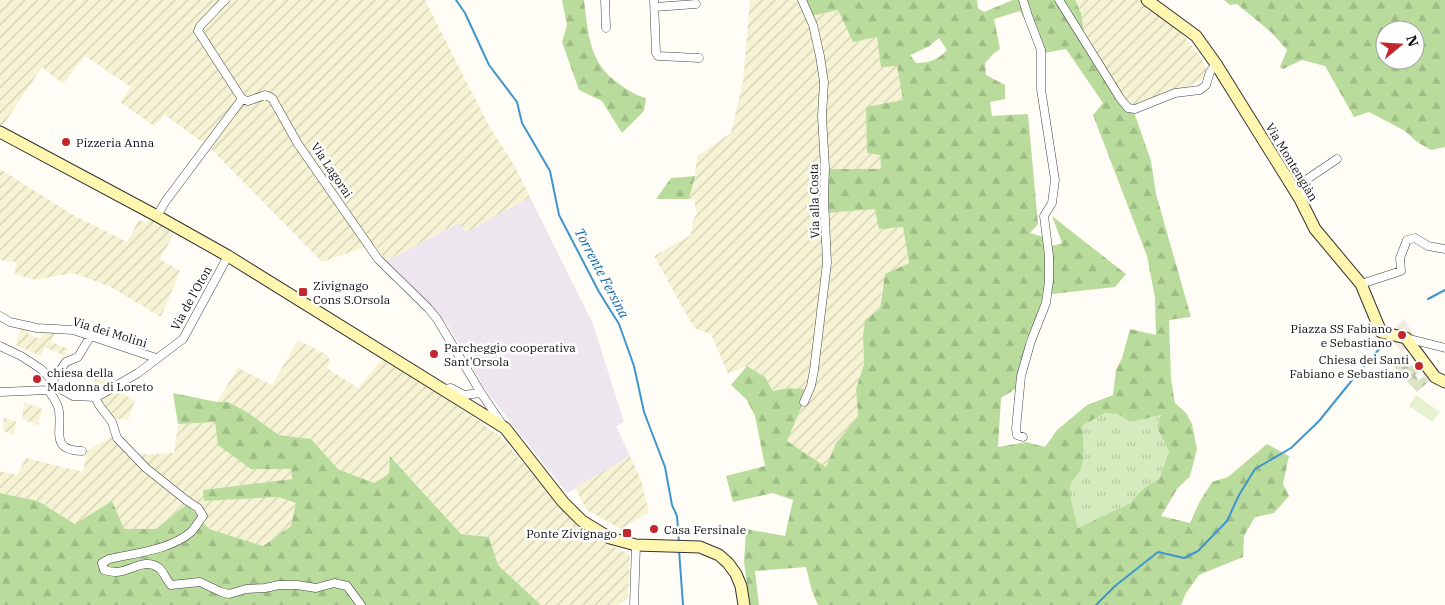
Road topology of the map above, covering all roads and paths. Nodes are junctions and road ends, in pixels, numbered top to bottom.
1 (225, 0) edge
2 (605, 0) edge
3 (802, 0) edge
4 (1023, 0) edge
5 (1059, 0) edge
6 (1147, 0) edge
7 (654, 3) edge
8 (696, 4) dead end
9 (606, 28) dead end
10 (699, 58) dead end
11 (1216, 64) junction
12 (242, 99) junction
13 (0, 132) edge
14 (1337, 159) dead end
15 (1300, 199) junction
16 (157, 216) junction
17 (1445, 249) edge
18 (228, 256) junction
19 (1361, 284) junction
20 (0, 316) edge
21 (90, 337) junction
22 (1406, 338) junction
23 (0, 346) edge
24 (1445, 348) edge
25 (156, 358) junction
26 (1445, 382) edge
27 (54, 383) junction
28 (441, 389) junction
29 (48, 390) junction
30 (0, 392) edge
31 (481, 393) junction
32 (95, 397) junction
33 (804, 402) dead end
34 (472, 408) junction
35 (505, 428) junction
36 (1023, 437) dead end
37 (82, 451) dead end
38 (636, 545) junction
39 (361, 605) edge
40 (634, 605) edge
41 (744, 605) edge

1 - 12 street
2 - 9 street
3 - 33 street, Via alla Costa
4 - 36 street
5 - 11 street
6 - 11 main road, Via Montengiàn
7 - 8 street
7 - 10 street
11 - 15 main road, Via Montengiàn
12 - 16 street
12 - 31 street, Via Lagorai
13 - 16 main road, Via Lagorai
14 - 15 street
15 - 19 main road, Via Montengiàn
16 - 18 main road, Via Lagorai
17 - 19 street
18 - 25 street, Via de l'Oton
18 - 28 main road, Via Lagorai
19 - 22 main road, Via Montengiàn
20 - 21 street, Via dei Molini
21 - 25 street, Via dei Molini
21 - 27 street
22 - 24 street
22 - 26 main road
23 - 27 street
25 - 32 street, Via de l'Oton
27 - 29 street
27 - 32 street
28 - 31 street, Via Lagorai
28 - 34 main road, Via Lagorai
29 - 30 street
29 - 37 street
31 - 34 street
31 - 35 street, Via Lagorai
32 - 39 street
34 - 35 main road, Via Lagorai
35 - 38 main road, Via Lagorai
38 - 40 street
38 - 41 main road, Via Lagorai

